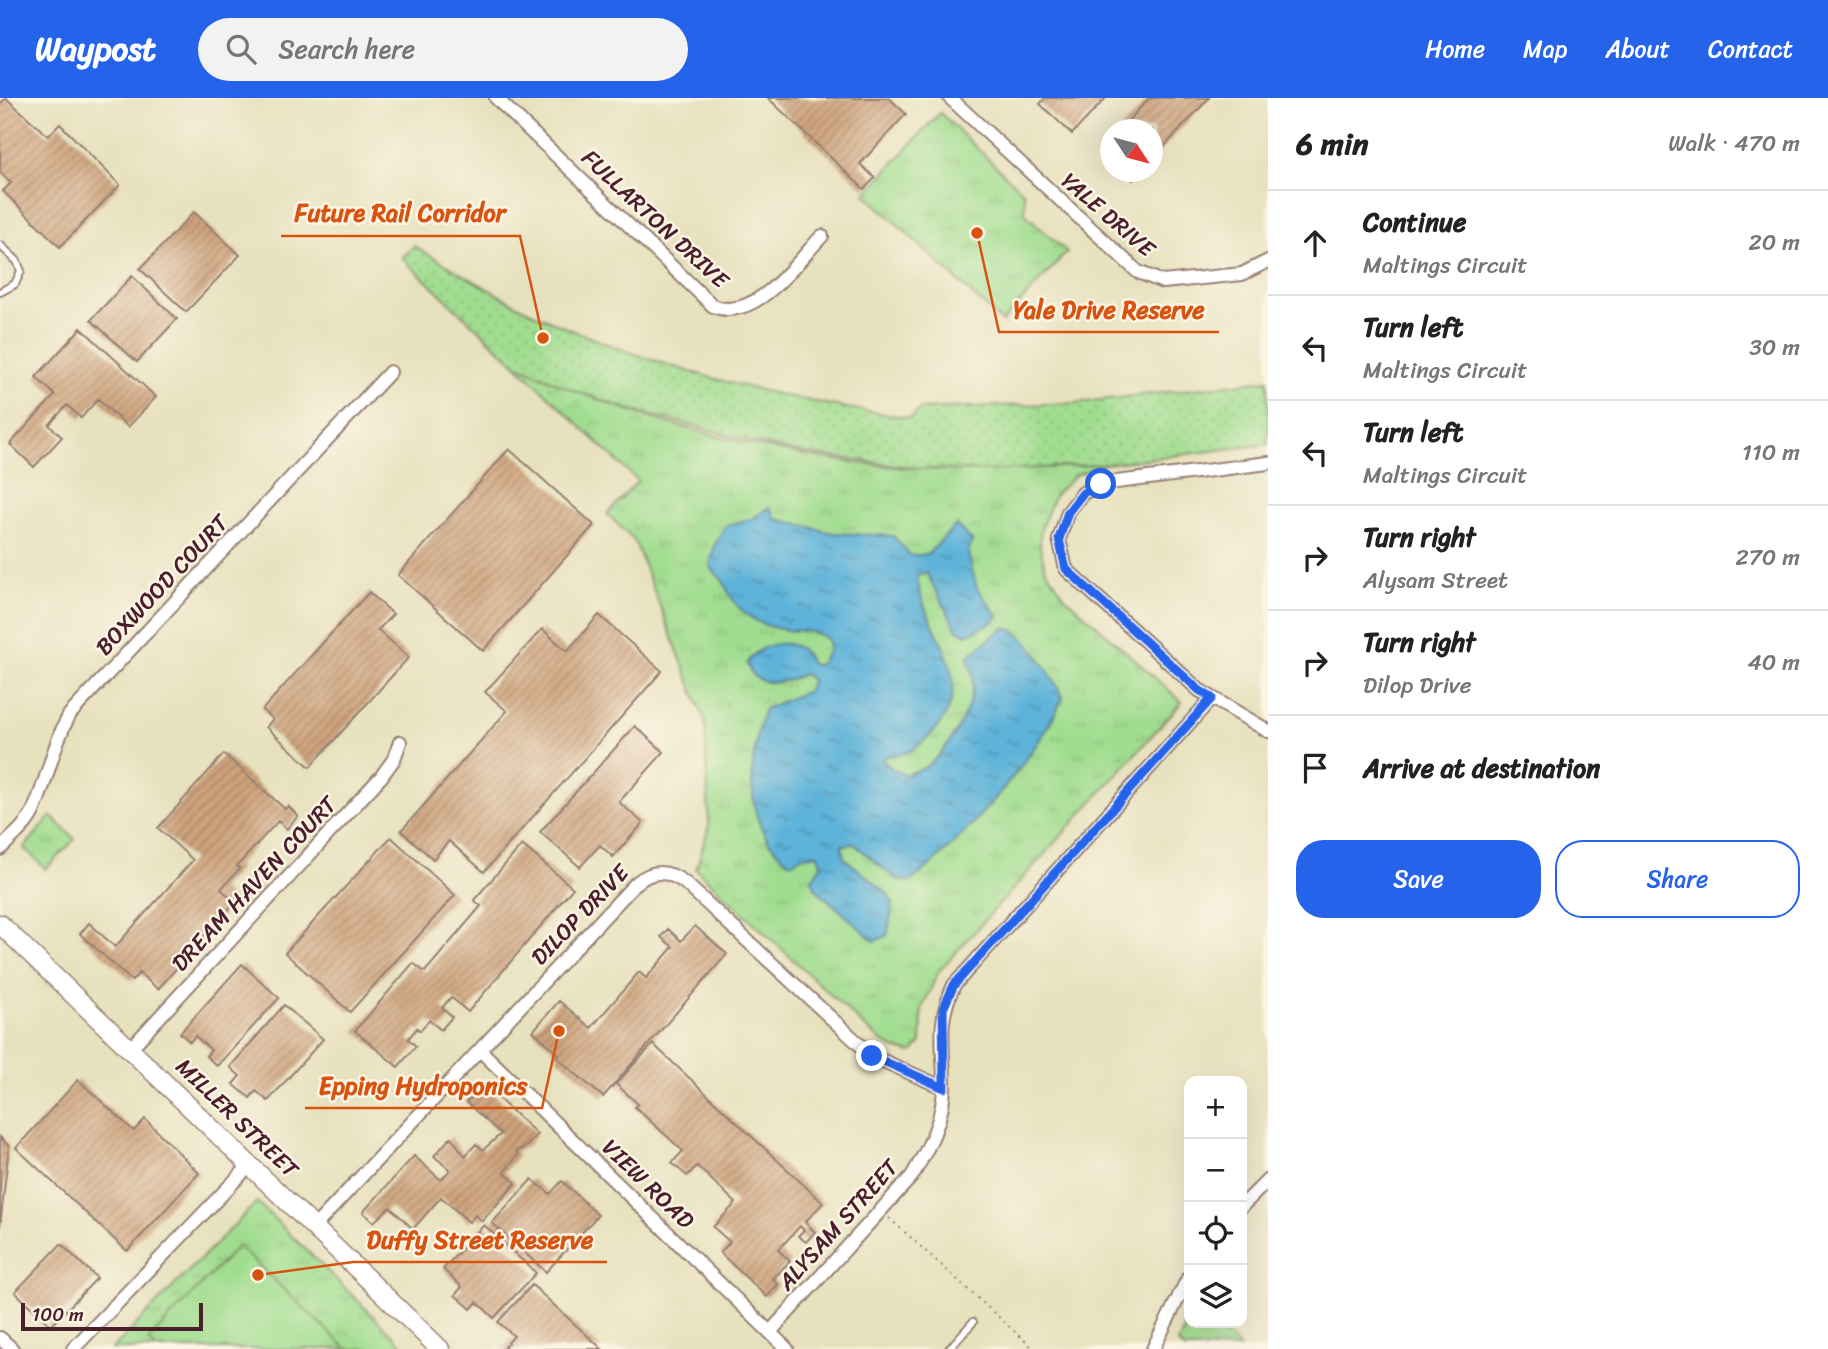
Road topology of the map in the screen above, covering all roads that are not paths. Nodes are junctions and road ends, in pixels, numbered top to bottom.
1 (950, 98) edge
2 (500, 99) edge
3 (822, 236) dead end
4 (0, 245) edge
5 (1268, 261) edge
6 (0, 292) edge
7 (390, 372) dead end
8 (1268, 463) edge
9 (1212, 698) junction
10 (1268, 731) edge
11 (400, 742) dead end
12 (0, 849) edge
13 (0, 924) edge
14 (130, 1049) junction
15 (480, 1050) junction
16 (944, 1088) junction
17 (250, 1165) junction
18 (1268, 1180) edge
19 (1246, 1202) edge
20 (314, 1226) junction
21 (1184, 1286) edge
22 (973, 1322) dead end
23 (770, 1332) junction
24 (0, 1338) edge
25 (12, 1349) edge
26 (73, 1349) edge
27 (440, 1349) edge
28 (787, 1349) edge
29 (949, 1349) edge
30 (1153, 1349) edge

1 - 5 street, YALE DRIVE
2 - 3 street, FULLARTON DRIVE
4 - 6 lane
7 - 12 street, BOXWOOD COURT
8 - 9 street
9 - 10 street
9 - 16 street, ALYSAM STREET
11 - 14 street, DREAM HAVEN COURT
13 - 14 street, MILLER STREET
14 - 17 street, MILLER STREET
15 - 16 street, DILOP DRIVE
15 - 20 street, DILOP DRIVE
15 - 23 street, VIEW ROAD
16 - 23 street, ALYSAM STREET
17 - 20 street, MILLER STREET
17 - 26 street
18 - 19 street
20 - 27 street, MILLER STREET
21 - 30 street
22 - 29 lane
23 - 28 street, VIEW ROAD
24 - 25 street

